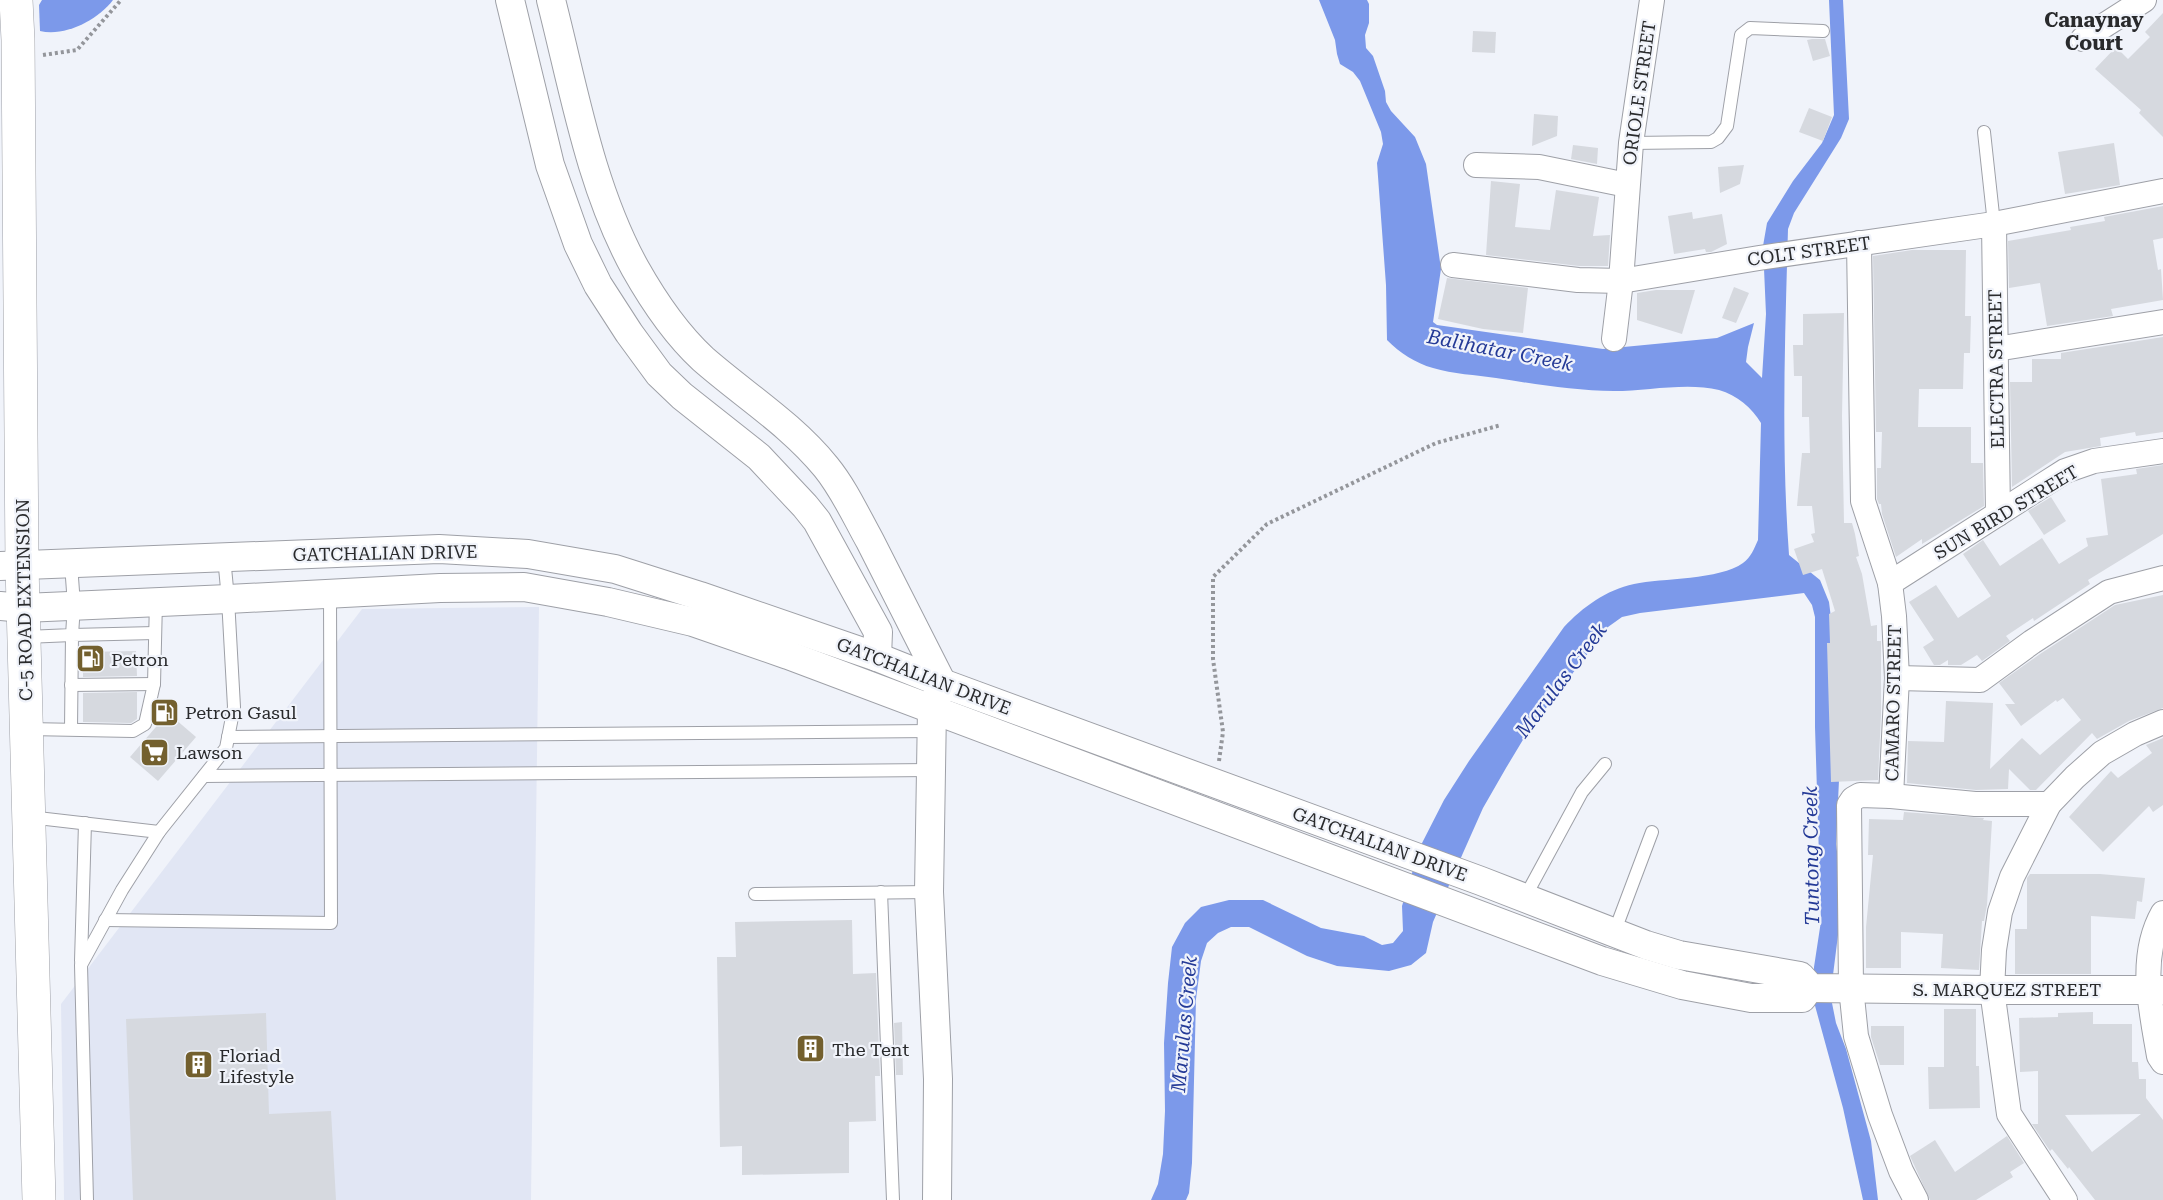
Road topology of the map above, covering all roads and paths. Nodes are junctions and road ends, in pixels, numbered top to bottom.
1 (121, 0) edge
2 (510, 0) edge
3 (551, 0) edge
4 (1652, 0) edge
5 (2144, 0) edge
6 (14, 20) edge
7 (1823, 30) dead end
8 (2083, 39) dead end
9 (1984, 132) dead end
10 (1631, 143) junction
11 (1476, 165) dead end
12 (1627, 185) junction
13 (2163, 191) edge
14 (1994, 224) junction
15 (1859, 243) junction
16 (1453, 265) dead end
17 (1621, 281) junction
18 (2163, 322) edge
19 (1614, 339) dead end
20 (1996, 349) junction
21 (1501, 425) dead end
22 (2163, 451) edge
23 (1998, 514) junction
24 (404, 550) junction
25 (224, 557) junction
26 (71, 564) junction
27 (11, 566) edge
28 (2163, 578) edge
29 (1890, 583) junction
30 (408, 590) junction
31 (330, 594) junction
32 (228, 599) junction
33 (156, 601) junction
34 (74, 605) junction
35 (16, 617) edge
36 (155, 633) junction
37 (72, 635) junction
38 (878, 657) junction
39 (1897, 678) junction
40 (154, 684) junction
41 (71, 685) junction
42 (935, 708) junction
43 (2163, 722) edge
44 (27, 729) junction
45 (71, 729) junction
46 (331, 736) junction
47 (228, 737) junction
48 (1605, 764) dead end
49 (931, 770) junction
50 (331, 775) junction
51 (204, 776) junction
52 (1217, 784) junction
53 (1891, 796) junction
54 (2049, 804) junction
55 (29, 817) junction
56 (85, 823) junction
57 (159, 832) junction
58 (1652, 832) dead end
59 (881, 892) junction
60 (928, 892) junction
61 (756, 894) dead end
62 (1524, 899) junction
63 (2163, 914) edge
64 (105, 920) junction
65 (1614, 933) junction
66 (81, 965) junction
67 (1757, 970) junction
68 (1828, 987) junction
69 (2155, 989) edge
70 (1992, 990) junction
71 (1751, 998) junction
72 (2163, 1062) edge
73 (39, 1200) edge
74 (87, 1200) edge
75 (893, 1200) edge
76 (930, 1200) edge
77 (937, 1200) edge
78 (1916, 1200) edge
79 (2065, 1200) edge

1 - 6 path
2 - 38 street
3 - 42 street
4 - 10 street, ORIOLE STREET
5 - 8 street
6 - 27 main road, C-5 ROAD EXTENSION
7 - 10 lane
9 - 14 lane
10 - 12 street, ORIOLE STREET
11 - 12 street, ORIOLE STREET
12 - 17 street, ORIOLE STREET
13 - 14 street, COLT STREET
14 - 15 street, COLT STREET
14 - 20 street, ELECTRA STREET
15 - 17 street, COLT STREET
15 - 29 street, CAMARO STREET
16 - 17 street, COLT STREET
17 - 19 street, ORIOLE STREET
18 - 20 street
20 - 23 street, ELECTRA STREET
21 - 52 path
22 - 23 street, SUN BIRD STREET
23 - 29 street, SUN BIRD STREET
24 - 25 street, GATCHALIAN DRIVE
24 - 30 street
24 - 38 street, GATCHALIAN DRIVE
25 - 26 street, GATCHALIAN DRIVE
25 - 32 lane
26 - 27 street, GATCHALIAN DRIVE
26 - 34 lane
27 - 35 main road, C-5 ROAD EXTENSION
28 - 39 street
29 - 39 street, CAMARO STREET
30 - 31 street, GATCHALIAN DRIVE
30 - 42 street, GATCHALIAN DRIVE
31 - 32 street, GATCHALIAN DRIVE
31 - 46 lane
32 - 33 street, GATCHALIAN DRIVE
32 - 47 lane
33 - 34 street, GATCHALIAN DRIVE
33 - 36 lane
34 - 35 street, GATCHALIAN DRIVE
34 - 37 lane
35 - 37 lane
35 - 44 main road, C-5 ROAD EXTENSION
36 - 37 lane
36 - 40 lane
37 - 41 lane
38 - 42 street, GATCHALIAN DRIVE
39 - 53 street, CAMARO STREET
40 - 41 lane
40 - 45 lane
41 - 45 lane
42 - 46 lane
42 - 49 street
42 - 52 street, GATCHALIAN DRIVE
42 - 71 street, GATCHALIAN DRIVE
43 - 54 street
44 - 45 lane
44 - 55 main road, C-5 ROAD EXTENSION
46 - 47 lane
46 - 50 lane
47 - 51 lane
48 - 62 lane
49 - 50 lane
49 - 60 street
50 - 51 lane
50 - 64 lane
51 - 57 lane
52 - 62 street, GATCHALIAN DRIVE
53 - 54 street
53 - 68 street, CAMARO STREET
54 - 70 street
55 - 56 lane
55 - 73 main road, C-5 ROAD EXTENSION
56 - 57 lane
56 - 66 lane
57 - 64 lane
58 - 65 lane
59 - 60 lane
59 - 61 lane
59 - 75 lane
60 - 77 street
62 - 65 street, GATCHALIAN DRIVE
63 - 69 street
64 - 66 lane
65 - 67 street, GATCHALIAN DRIVE
66 - 74 lane
67 - 68 street, GATCHALIAN DRIVE
67 - 71 street
68 - 70 street, S. MARQUEZ STREET
68 - 71 street, GATCHALIAN DRIVE
68 - 78 street, CAMARO STREET
69 - 70 street, S. MARQUEZ STREET
69 - 72 street
70 - 79 street
76 - 77 lane

